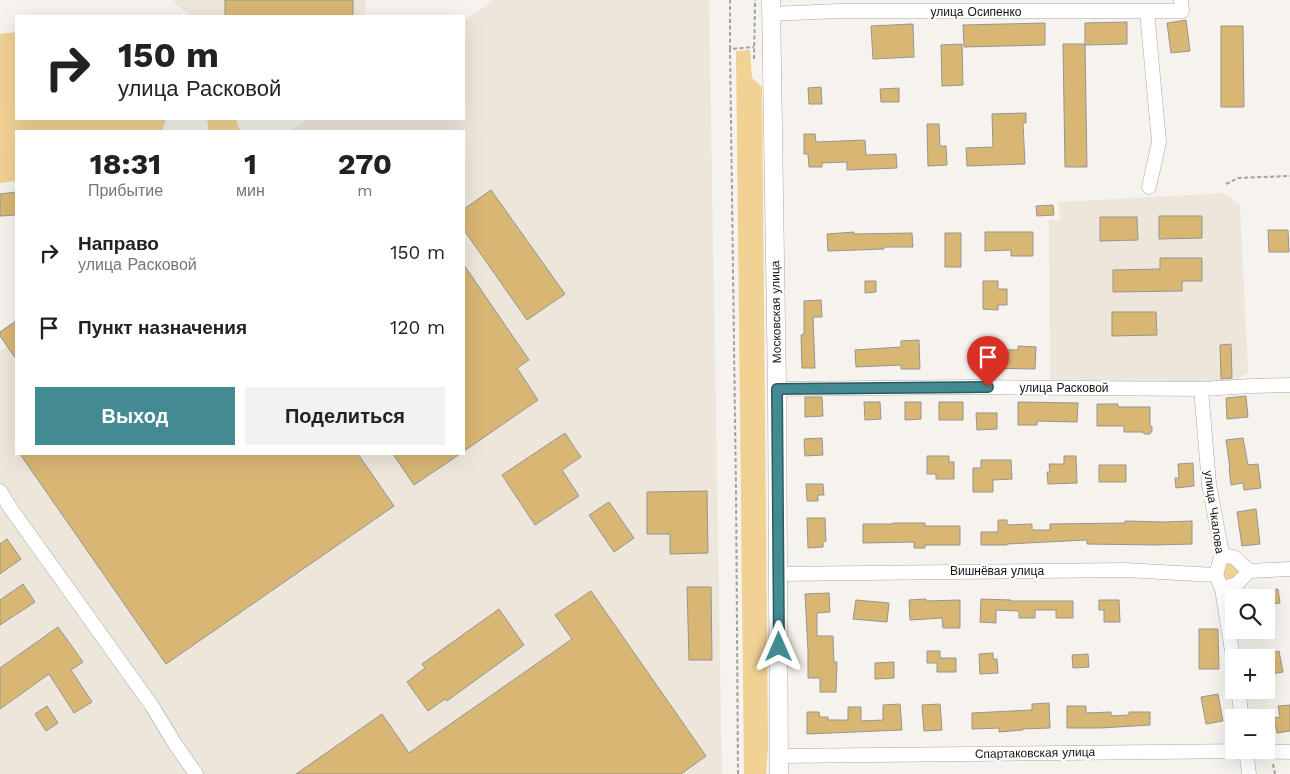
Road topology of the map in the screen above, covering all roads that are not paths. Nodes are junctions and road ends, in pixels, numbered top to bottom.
1 (1182, 6) edge
2 (771, 7) edge
3 (1147, 12) junction
4 (1149, 187) dead end
5 (1290, 385) edge
6 (777, 389) junction
7 (1201, 389) junction
8 (0, 491) edge
9 (1222, 554) junction
10 (1290, 569) edge
11 (1249, 571) junction
12 (778, 574) junction
13 (1216, 575) junction
14 (1222, 589) junction
15 (1232, 649) edge
16 (1225, 751) edge
17 (1275, 752) edge
18 (1290, 752) edge
19 (779, 756) junction
20 (1247, 759) edge
21 (196, 774) edge
22 (779, 774) edge
23 (1249, 774) edge

1 - 3 street, улица Осипенко
2 - 3 street, улица Осипенко
2 - 6 main road, Московская улица
3 - 4 street
5 - 7 street, улица Расковой
6 - 7 street, улица Расковой
6 - 12 main road, Московская улица
7 - 9 street, улица Чкалова
8 - 21 street
9 - 11 street
9 - 13 street, улица Чкалова
10 - 11 street
11 - 14 street
12 - 13 street, Вишнёвая улица
12 - 19 main road, Московская улица
13 - 14 street
14 - 15 street
16 - 19 street, Спартаковская улица
17 - 18 street, Спартаковская улица
19 - 22 main road, Московская улица
20 - 23 street

